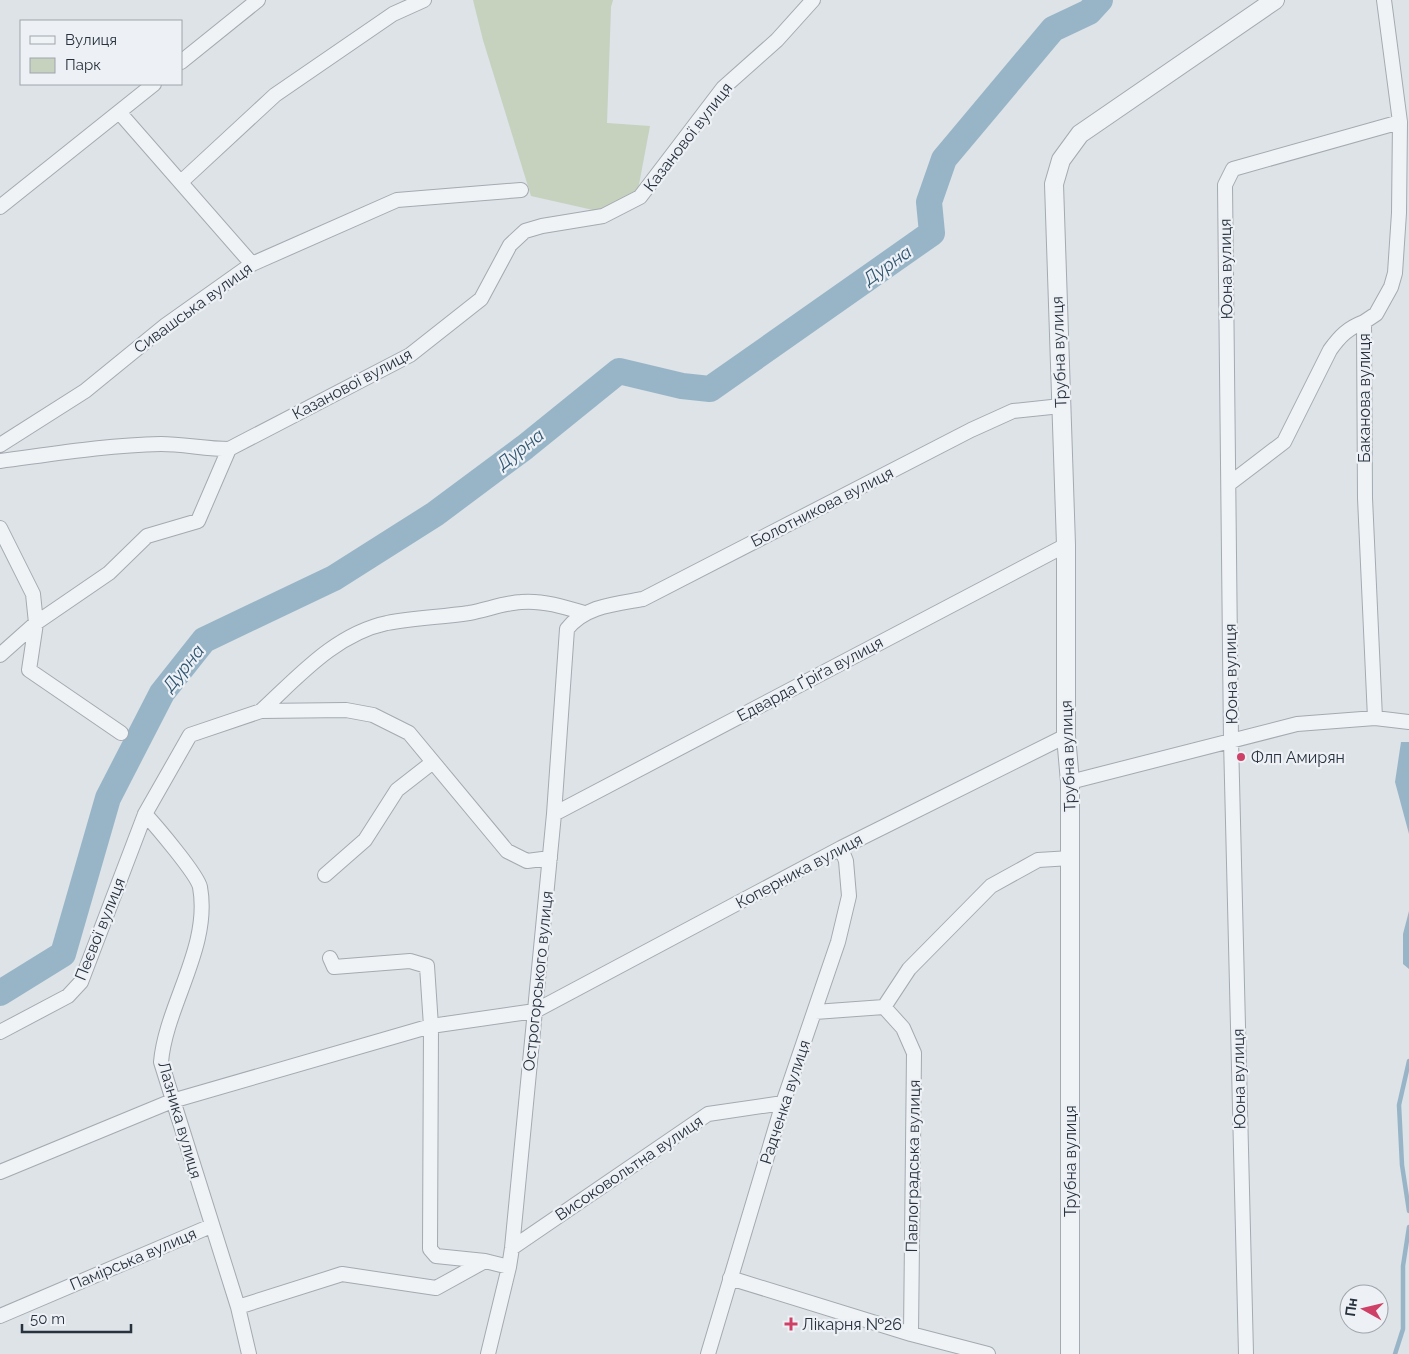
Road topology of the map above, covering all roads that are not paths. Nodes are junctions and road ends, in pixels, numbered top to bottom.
1 (258, 0) edge
2 (424, 0) edge
3 (813, 0) edge
4 (1275, 0) edge
5 (1384, 0) edge
6 (182, 61) edge
7 (153, 85) edge
8 (119, 112) junction
9 (1400, 122) junction
10 (181, 182) junction
11 (521, 190) dead end
12 (0, 207) edge
13 (252, 264) junction
14 (1364, 322) junction
15 (1061, 406) junction
16 (0, 445) edge
17 (230, 449) junction
18 (0, 461) edge
19 (1229, 484) junction
20 (0, 528) edge
21 (1066, 544) junction
22 (584, 613) junction
23 (36, 622) junction
24 (0, 655) edge
25 (261, 712) junction
26 (1375, 718) junction
27 (1409, 722) edge
28 (121, 733) dead end
29 (1066, 736) junction
30 (1231, 740) junction
31 (433, 762) junction
32 (1070, 782) junction
33 (145, 814) junction
34 (554, 814) junction
35 (841, 848) junction
36 (550, 858) junction
37 (1071, 858) junction
38 (325, 874) dead end
39 (330, 958) dead end
40 (884, 1007) junction
41 (535, 1011) junction
42 (815, 1012) junction
43 (431, 1026) junction
44 (0, 1032) edge
45 (172, 1100) junction
46 (783, 1102) junction
47 (0, 1172) edge
48 (211, 1226) junction
49 (512, 1248) junction
50 (485, 1261) junction
51 (509, 1267) junction
52 (730, 1278) junction
53 (238, 1307) junction
54 (0, 1316) edge
55 (911, 1334) junction
56 (249, 1354) edge
57 (488, 1354) edge
58 (708, 1354) edge
59 (988, 1354) edge
60 (1070, 1354) edge
61 (1246, 1354) edge

1 - 6 street
2 - 10 street
3 - 17 street, Казанової вулиця
4 - 15 street, Трубна вулиця
5 - 9 street, Баканова вулиця
7 - 8 street
8 - 10 street
8 - 12 street
9 - 14 street, Баканова вулиця
9 - 19 street, Юона вулиця
10 - 13 street
11 - 13 street, Сивашська вулиця
13 - 16 street, Сивашська вулиця
14 - 19 street
14 - 26 street, Баканова вулиця
15 - 21 street, Трубна вулиця
15 - 22 street, Болотникова вулиця
17 - 18 street
17 - 23 street
19 - 30 street, Юона вулиця
20 - 23 street
21 - 29 street, Трубна вулиця
21 - 34 street, Едварда Ґріґа вулиця
22 - 25 street
22 - 34 street, Острогорського вулиця
23 - 24 street
23 - 28 street
25 - 31 street
25 - 33 street, Пеєвої вулиця
26 - 27 street
26 - 30 street
29 - 32 street, Трубна вулиця
29 - 35 street, Коперника вулиця
30 - 32 street
30 - 61 street, Юона вулиця
31 - 36 street
31 - 38 street
32 - 37 street, Трубна вулиця
33 - 44 street, Пеєвої вулиця
33 - 45 street, Лазника вулиця
34 - 36 street, Острогорського вулиця
35 - 41 street, Коперника вулиця
35 - 42 street, Радченка вулиця
36 - 41 street, Острогорського вулиця
37 - 40 street
37 - 60 street, Трубна вулиця
39 - 43 street
40 - 42 street
40 - 55 street, Павлоградська вулиця
41 - 43 street, Коперника вулиця
41 - 49 street, Острогорського вулиця
42 - 46 street, Радченка вулиця
43 - 45 street, Коперника вулиця
43 - 50 street
45 - 47 street, Коперника вулиця
45 - 48 street, Лазника вулиця
46 - 49 street, Високовольтна вулиця
46 - 52 street, Радченка вулиця
48 - 53 street, Лазника вулиця
48 - 54 street, Памірська вулиця
49 - 51 street, Острогорського вулиця
50 - 51 street
50 - 53 street
51 - 57 street, Острогорського вулиця
52 - 55 street
52 - 58 street, Радченка вулиця
53 - 56 street, Лазника вулиця
55 - 59 street

